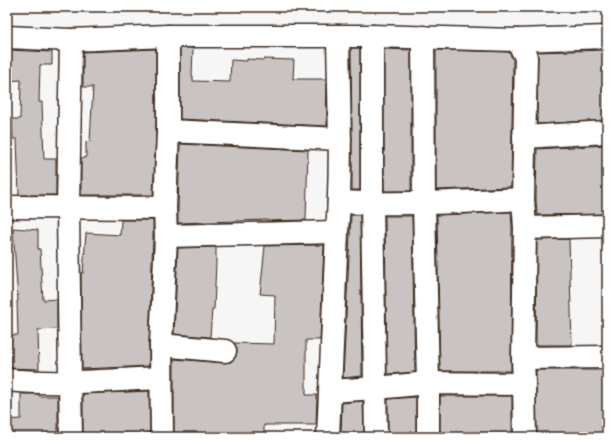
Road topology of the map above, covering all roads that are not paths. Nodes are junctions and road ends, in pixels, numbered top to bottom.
1 (168, 36) junction
2 (338, 36) junction
3 (372, 36) junction
4 (7, 37) edge
5 (423, 37) junction
6 (607, 37) edge
7 (71, 40) junction
8 (517, 40) junction
9 (168, 131) junction
10 (607, 132) edge
11 (524, 137) junction
12 (340, 139) junction
13 (523, 199) junction
14 (339, 202) junction
15 (424, 203) junction
16 (372, 204) junction
17 (7, 207) edge
18 (68, 207) junction
19 (165, 208) junction
20 (607, 226) edge
21 (526, 228) junction
22 (337, 232) junction
23 (166, 236) junction
24 (161, 345) junction
25 (225, 351) dead end
26 (607, 357) edge
27 (523, 358) junction
28 (161, 378) junction
29 (7, 380) edge
30 (70, 382) junction
31 (428, 383) junction
32 (524, 384) junction
33 (376, 388) junction
34 (330, 391) junction
35 (71, 437) edge
36 (162, 437) edge
37 (328, 437) edge
38 (376, 437) edge
39 (428, 437) edge
40 (525, 437) edge

1 - 2 street
1 - 7 street
1 - 9 street
2 - 3 street
2 - 12 street
3 - 5 street
3 - 16 street
4 - 7 street
5 - 8 street
5 - 15 street
6 - 8 street
7 - 18 street
8 - 11 street
9 - 12 street
9 - 19 street
10 - 11 street
11 - 13 street
12 - 14 street
13 - 15 street
13 - 21 street
14 - 16 street
14 - 22 street
15 - 16 street
15 - 31 street
16 - 33 street
17 - 18 street
18 - 19 street
18 - 30 street
19 - 23 street
20 - 21 street
21 - 27 street
22 - 23 street
22 - 34 street
23 - 24 street
24 - 25 street
24 - 28 street
26 - 27 street
27 - 32 street
28 - 30 street
28 - 36 street
29 - 30 street
30 - 35 street
31 - 32 street
31 - 33 street
31 - 39 street
32 - 40 street
33 - 34 street
33 - 38 street
34 - 37 street

